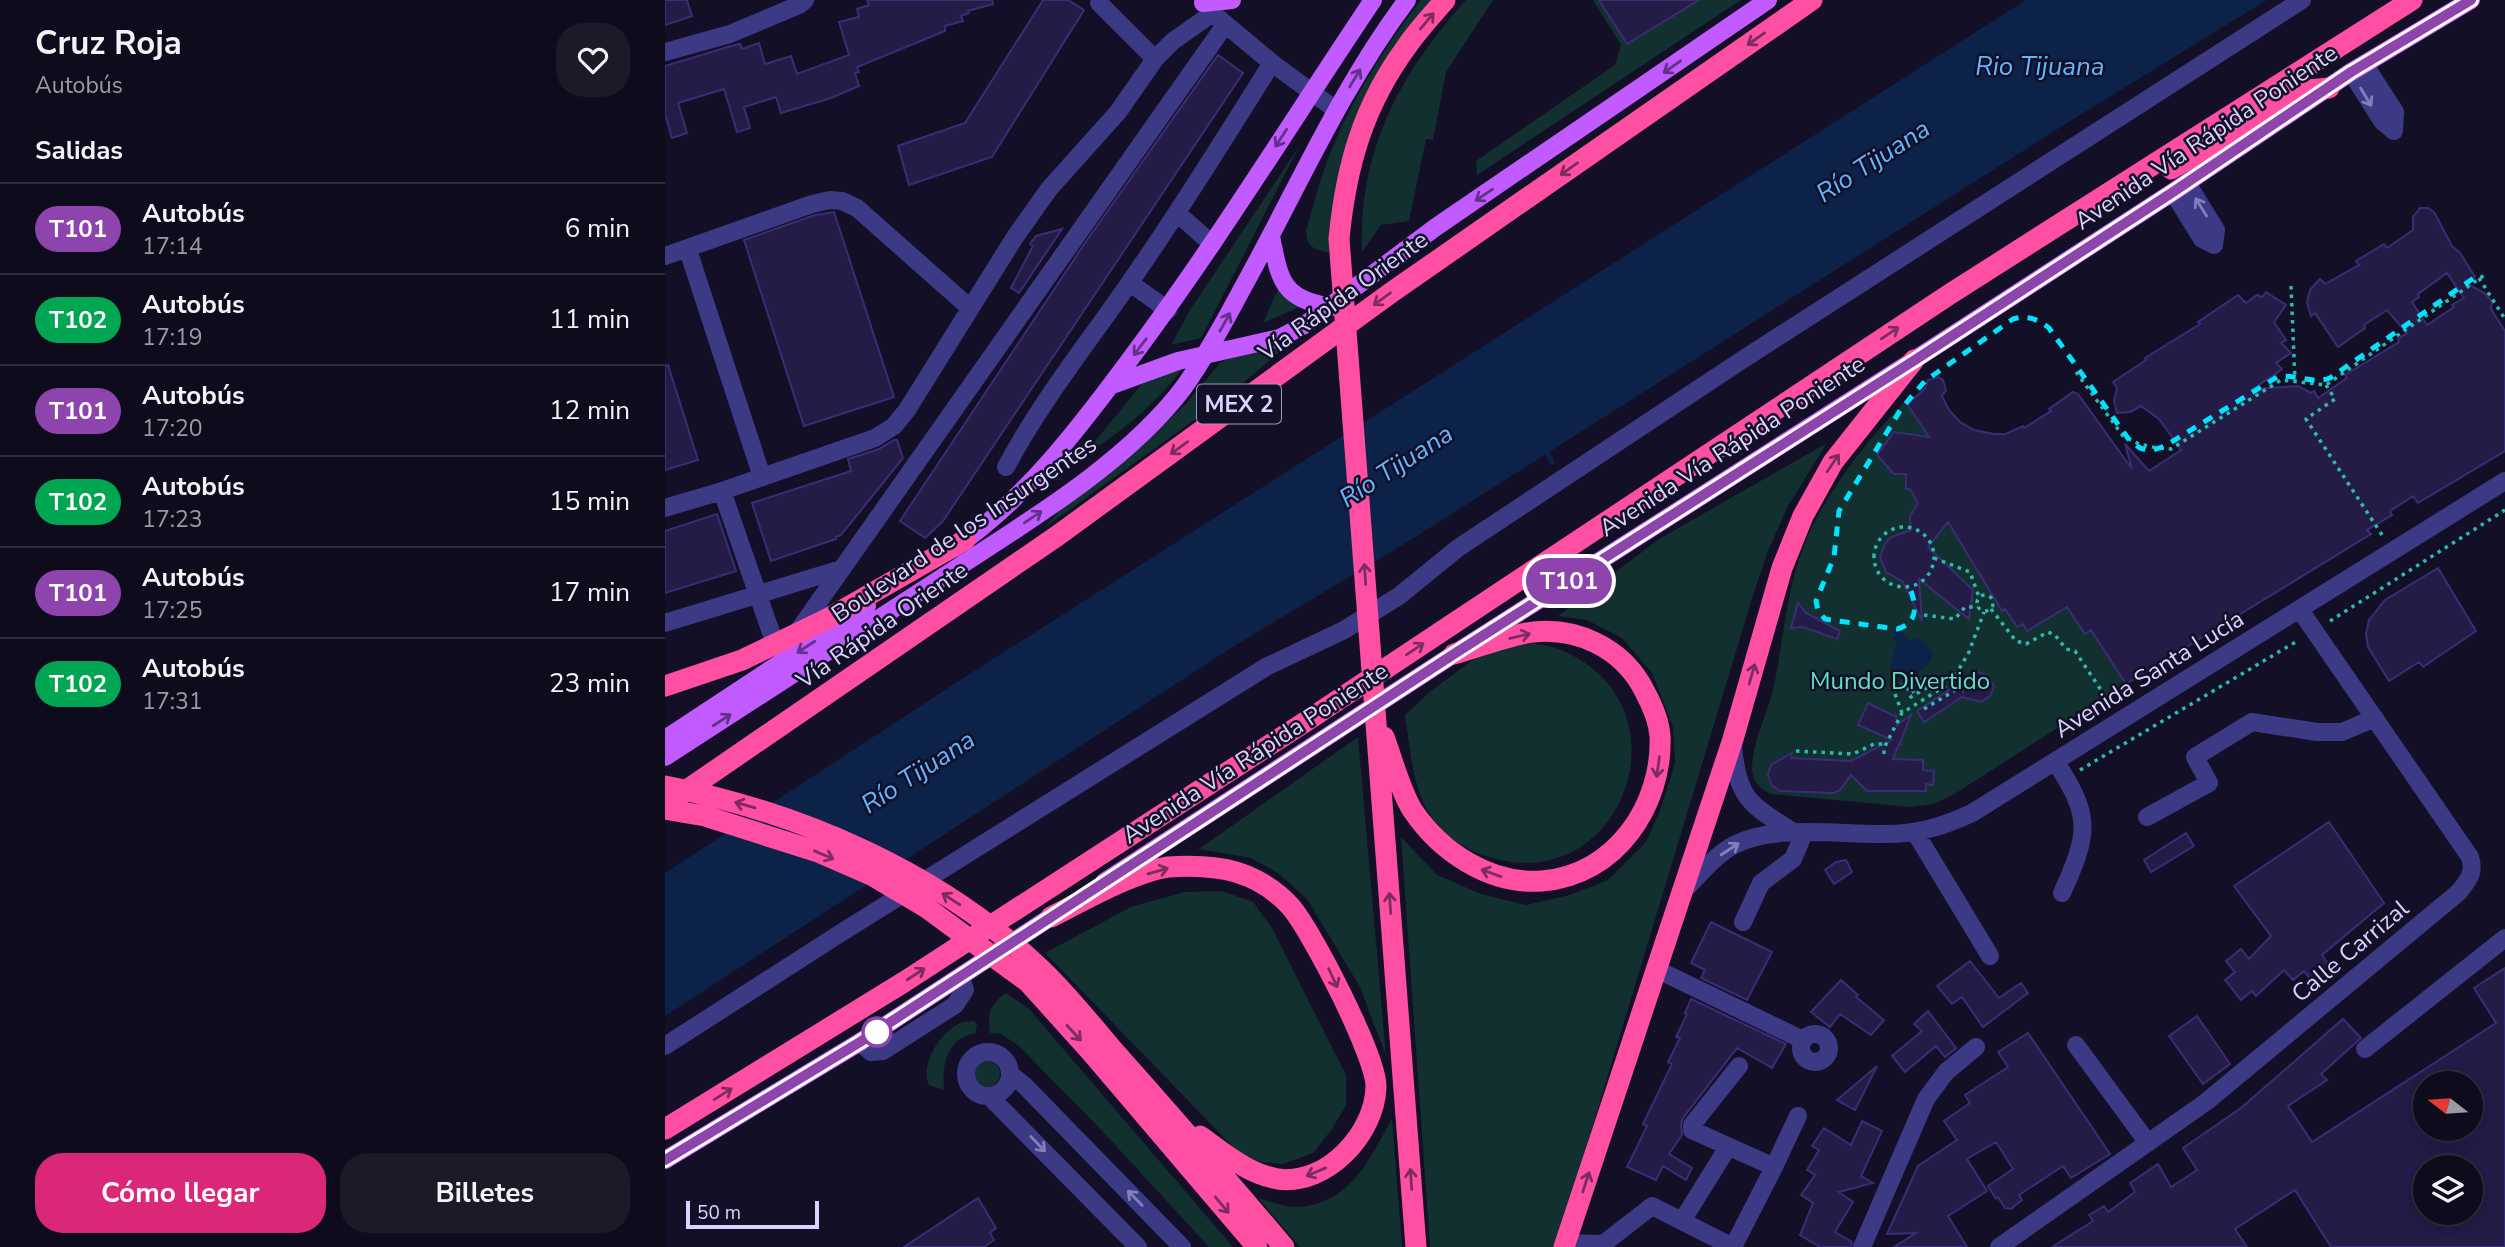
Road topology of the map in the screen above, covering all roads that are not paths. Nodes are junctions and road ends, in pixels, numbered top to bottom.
1 (1232, 0) edge
2 (1373, 0) edge
3 (1407, 0) edge
4 (1445, 0) edge
5 (1768, 0) edge
6 (2302, 0) edge
7 (2412, 0) edge
8 (2471, 0) edge
9 (1810, 1) edge
10 (801, 2) edge
11 (1099, 3) dead end
12 (1211, 10) edge
13 (665, 52) edge
14 (1155, 59) junction
15 (1272, 63) junction
16 (2329, 88) junction
17 (1311, 93) junction
18 (1336, 110) junction
19 (2100, 198) junction
20 (1177, 213) junction
21 (1271, 236) junction
22 (1212, 244) junction
23 (688, 250) junction
24 (665, 256) edge
25 (1130, 283) junction
26 (1331, 307) junction
27 (970, 308) junction
28 (1168, 310) junction
29 (1206, 355) junction
30 (1915, 360) junction
31 (1112, 385) junction
32 (1006, 467) dead end
33 (762, 477) junction
34 (2505, 481) edge
35 (722, 491) junction
36 (665, 508) edge
37 (965, 540) junction
38 (841, 569) junction
39 (757, 594) junction
40 (2300, 610) junction
41 (665, 623) edge
42 (796, 634) junction
43 (775, 644) junction
44 (1454, 654) junction
45 (665, 686) edge
46 (1375, 716) junction
47 (2375, 718) junction
48 (665, 738) edge
49 (1733, 740) junction
50 (665, 757) edge
51 (2055, 761) junction
52 (665, 786) edge
53 (665, 807) edge
54 (2147, 817) dead end
55 (1915, 832) junction
56 (1800, 833) junction
57 (2062, 893) dead end
58 (1681, 894) junction
59 (1051, 917) junction
60 (1744, 922) dead end
61 (2505, 939) edge
62 (1990, 956) dead end
63 (1656, 969) junction
64 (1036, 977) junction
65 (1803, 1040) dead end
66 (2076, 1045) dead end
67 (665, 1046) edge
68 (1976, 1047) dead end
69 (2365, 1049) dead end
70 (1739, 1066) dead end
71 (1010, 1074) junction
72 (990, 1097) junction
73 (1173, 1116) junction
74 (1798, 1116) dead end
75 (665, 1129) edge
76 (2148, 1143) junction
77 (1728, 1147) junction
78 (665, 1160) edge
79 (1774, 1167) junction
80 (1682, 1222) junction
81 (1254, 1245) edge
82 (1565, 1245) edge
83 (1138, 1247) edge
84 (1182, 1247) edge
85 (1284, 1247) edge
86 (1416, 1247) edge
87 (1733, 1247) edge
88 (1863, 1247) edge
89 (1999, 1247) edge

1 - 12 main road
2 - 17 main road, Boulevard de los Insurgentes
18 -> 3 main road, Boulevard de los Insurgentes
46 -> 4 highway
5 -> 26 main road
6 - 67 street
7 - 19 highway, Avenida Vía Rápida Poniente
16 -> 8 main road, Avenida Vía Rápida Poniente
9 -> 53 highway, Vía Rápida Oriente / MEX 2
10 - 13 street
11 - 14 street
12 - 14 street
12 - 15 street
12 - 38 street
14 - 27 street
15 - 17 street
15 - 20 street
16 - 19 highway
30 -> 16 main road, Avenida Vía Rápida Poniente
17 - 18 street
17 -> 22 main road, Boulevard de los Insurgentes
18 - 21 main road, Boulevard de los Insurgentes
75 -> 19 highway, Avenida Vía Rápida Poniente
20 - 22 street
20 - 25 street
21 - 26 main road
29 -> 21 main road, Boulevard de los Insurgentes
22 - 28 main road, Boulevard de los Insurgentes
23 - 24 street
23 - 27 street
23 - 33 street
25 - 28 street
25 - 32 street
26 - 29 main road
27 - 33 street
28 -> 31 main road, Boulevard de los Insurgentes
29 - 31 main road
50 -> 29 main road, Boulevard de los Insurgentes
30 - 44 main road, Avenida Vía Rápida Poniente
49 -> 30 highway
31 - 37 main road, Boulevard de los Insurgentes
33 - 35 street
34 - 40 street, Avenida Santa Lucía
35 - 36 street
35 - 39 street
37 - 42 highway
37 -> 48 main road, Boulevard de los Insurgentes
38 - 39 street
38 - 42 street
39 - 41 street
39 - 43 street
40 - 47 street, Calle Carrizal
40 - 51 street, Avenida Santa Lucía
42 - 43 highway
43 - 45 highway
44 -> 46 highway
44 - 59 main road, Avenida Vía Rápida Poniente
86 -> 46 highway
47 - 54 street
47 - 76 street, Calle Carrizal
49 - 56 street
49 - 58 highway
51 - 55 street, Avenida Santa Lucía
51 - 57 street
64 -> 52 highway
53 -> 64 highway
55 - 56 street, Avenida Santa Lucía
55 - 62 street
58 -> 56 street, Avenida Santa Lucía
56 - 60 street
58 - 63 highway
59 -> 73 highway
59 - 78 main road, Avenida Vía Rápida Poniente
61 - 69 street
63 - 65 street
82 -> 63 highway
64 - 73 highway
64 -> 81 highway
66 - 76 street
68 - 88 street
70 - 77 street
71 - 72 street
71 - 72 street
84 -> 71 street
72 -> 83 street
73 - 85 highway
74 - 79 street
76 - 89 street, Calle Carrizal
77 - 79 street
77 - 80 street
79 - 87 street
80 - 82 street
80 - 87 street

